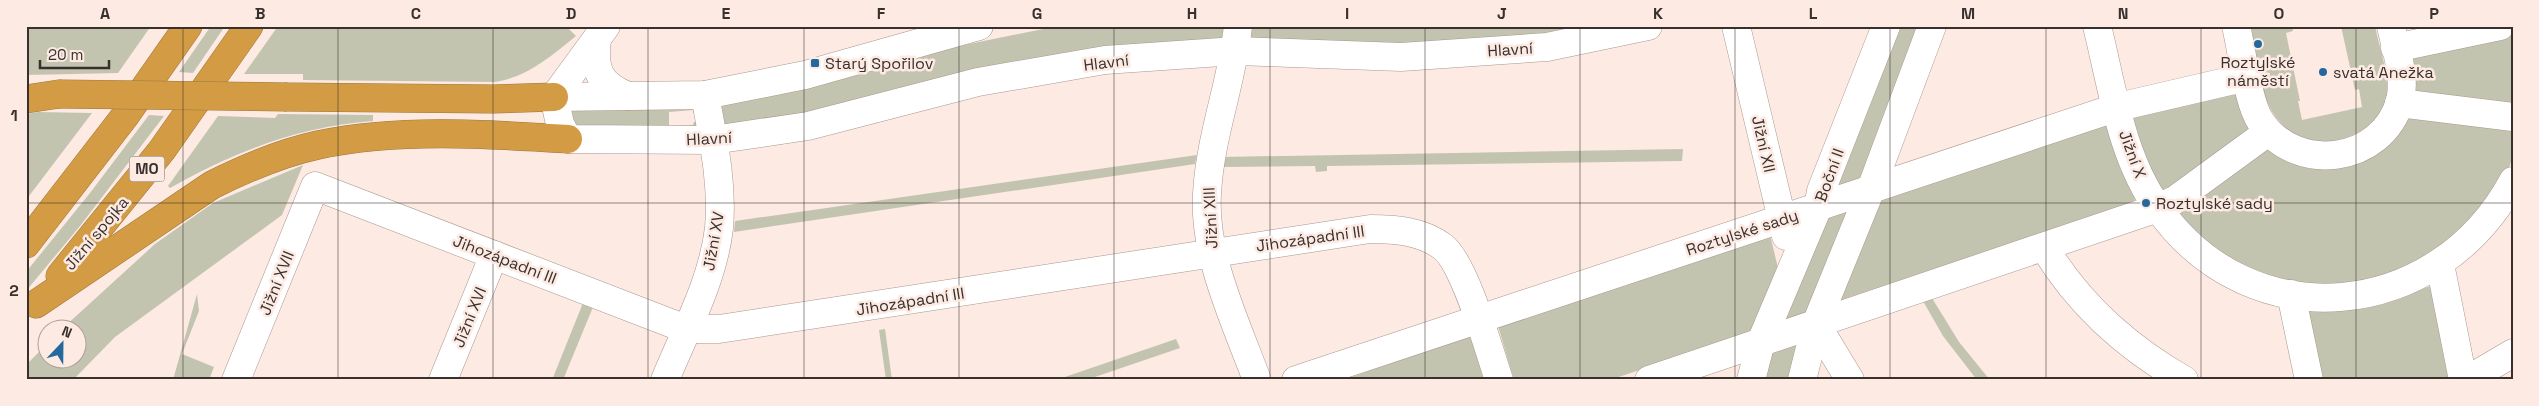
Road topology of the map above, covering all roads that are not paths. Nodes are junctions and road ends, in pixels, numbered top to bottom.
1 (188, 26) edge
2 (249, 26) edge
3 (979, 26) edge
4 (1648, 26) edge
5 (1736, 26) edge
6 (1886, 26) edge
7 (1932, 26) edge
8 (2097, 26) edge
9 (2236, 26) edge
10 (2500, 26) edge
11 (602, 33) edge
12 (2393, 37) edge
13 (1237, 39) edge
14 (2248, 77) junction
15 (26, 92) edge
16 (59, 94) junction
17 (705, 95) junction
18 (628, 96) junction
19 (554, 97) junction
20 (26, 99) edge
21 (2399, 103) junction
22 (2118, 107) junction
23 (2513, 117) edge
24 (2268, 132) junction
25 (507, 135) junction
26 (568, 139) junction
27 (713, 140) junction
28 (2513, 181) edge
29 (315, 186) joint
30 (1871, 189) junction
31 (1818, 207) junction
32 (2158, 208) junction
33 (1782, 218) junction
34 (26, 244) edge
35 (2044, 247) junction
36 (1211, 253) junction
37 (494, 255) junction
38 (1792, 263) junction
39 (2440, 264) junction
40 (2291, 294) junction
41 (31, 310) edge
42 (1478, 319) junction
43 (1816, 324) junction
44 (686, 329) junction
45 (1761, 342) junction
46 (2510, 356) edge
47 (2151, 372) edge
48 (236, 380) edge
49 (443, 380) edge
50 (665, 380) edge
51 (1257, 380) edge
52 (1296, 380) edge
53 (1499, 380) edge
54 (1649, 380) edge
55 (1751, 380) edge
56 (1802, 380) edge
57 (1850, 380) edge
58 (2184, 380) edge
59 (2310, 380) edge
60 (2463, 380) edge
61 (2467, 380) edge

1 - 34 highway
2 - 41 highway, Jižní spojka / MO
3 - 17 street
4 - 13 street, Hlavní
5 - 33 street, Jižní XII
6 - 31 street, Boční II
7 - 30 street
8 - 22 street, Jižní X
9 - 14 street
10 - 12 street
11 - 18 street
11 - 19 street
12 - 21 street
13 - 27 street, Hlavní
13 - 36 street, Jižní XIII
14 - 22 street, Roztylské sady
14 - 24 street
15 - 16 highway
16 - 19 highway, bridge
16 - 20 highway
17 - 18 street
17 - 27 street, Jižní XV
18 - 19 street
19 - 25 highway
19 - 26 street
21 - 23 street
21 - 24 street
22 - 30 street, Roztylské sady
22 - 32 street, Jižní X
24 - 32 street
25 - 26 highway
25 - 41 highway
26 - 27 street, Hlavní
27 - 44 street, Jižní XV
28 - 39 street, Jižní X
29 - 37 street, Jihozápadní III
29 - 48 street, Jižní XVII
30 - 31 street, Roztylské sady
30 - 43 street
31 - 33 street, Roztylské sady
31 - 38 street, Boční II
32 - 35 street
32 - 40 street, Jižní X
33 - 38 street, Jižní XII
33 - 42 street, Roztylské sady
35 - 43 street
35 - 47 street
36 - 42 street, Jihozápadní III
36 - 44 street, Jihozápadní III
36 - 51 street, Jižní XIII
37 - 44 street, Jihozápadní III
37 - 49 street, Jižní XVI
38 - 45 street, Boční II
39 - 40 street, Jižní X
39 - 60 street
40 - 59 street
42 - 52 street, Roztylské sady
42 - 53 street, Jihozápadní III
43 - 45 street
43 - 56 street
43 - 57 street
44 - 50 street, Jižní XV
45 - 54 street
45 - 55 street, Boční II
46 - 61 street
47 - 58 street

